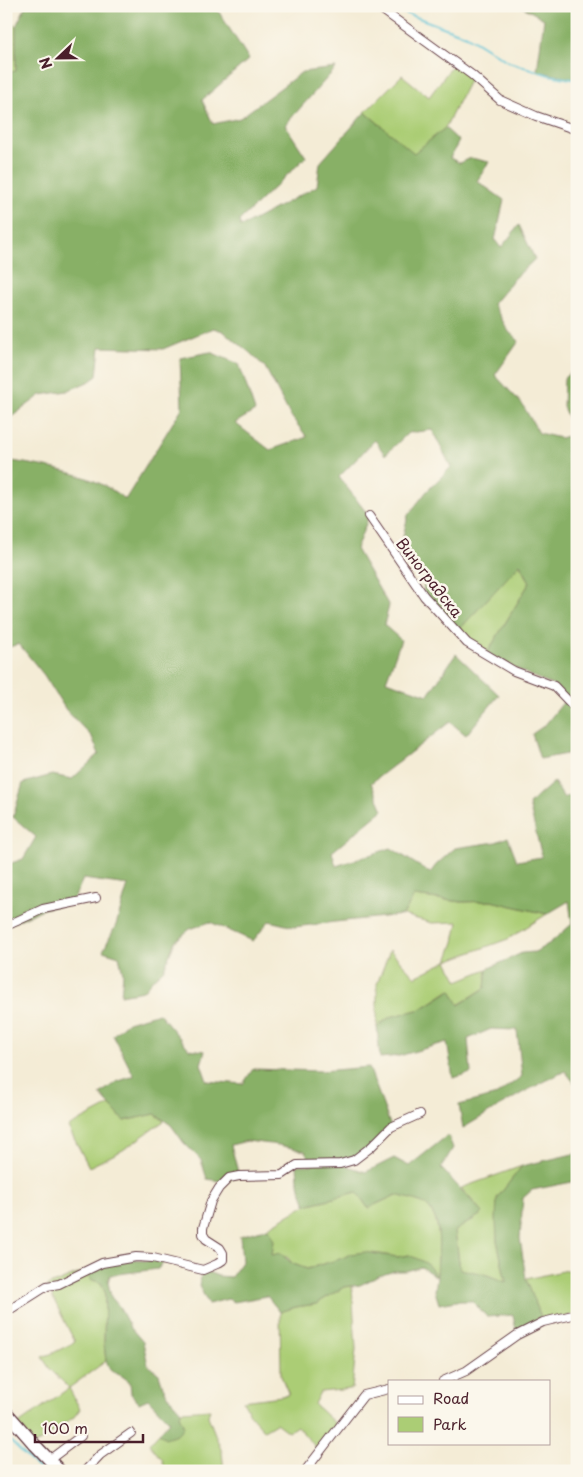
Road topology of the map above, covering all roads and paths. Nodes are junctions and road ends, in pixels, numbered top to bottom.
1 (377, 6) edge
2 (577, 130) edge
3 (368, 516) dead end
4 (577, 710) edge
5 (96, 898) dead end
6 (6, 926) edge
7 (420, 1114) dead end
8 (6, 1312) edge
9 (577, 1314) edge
10 (445, 1380) edge
11 (388, 1389) edge
12 (6, 1412) edge
13 (131, 1433) dead end
14 (81, 1436) dead end
15 (50, 1460) junction
16 (60, 1471) edge
17 (85, 1471) edge
18 (305, 1471) edge

1 - 2 street
3 - 4 street, Виноградска
5 - 6 street
7 - 8 street
9 - 10 street
11 - 18 street
12 - 15 street
13 - 17 street
14 - 15 street
15 - 16 street

